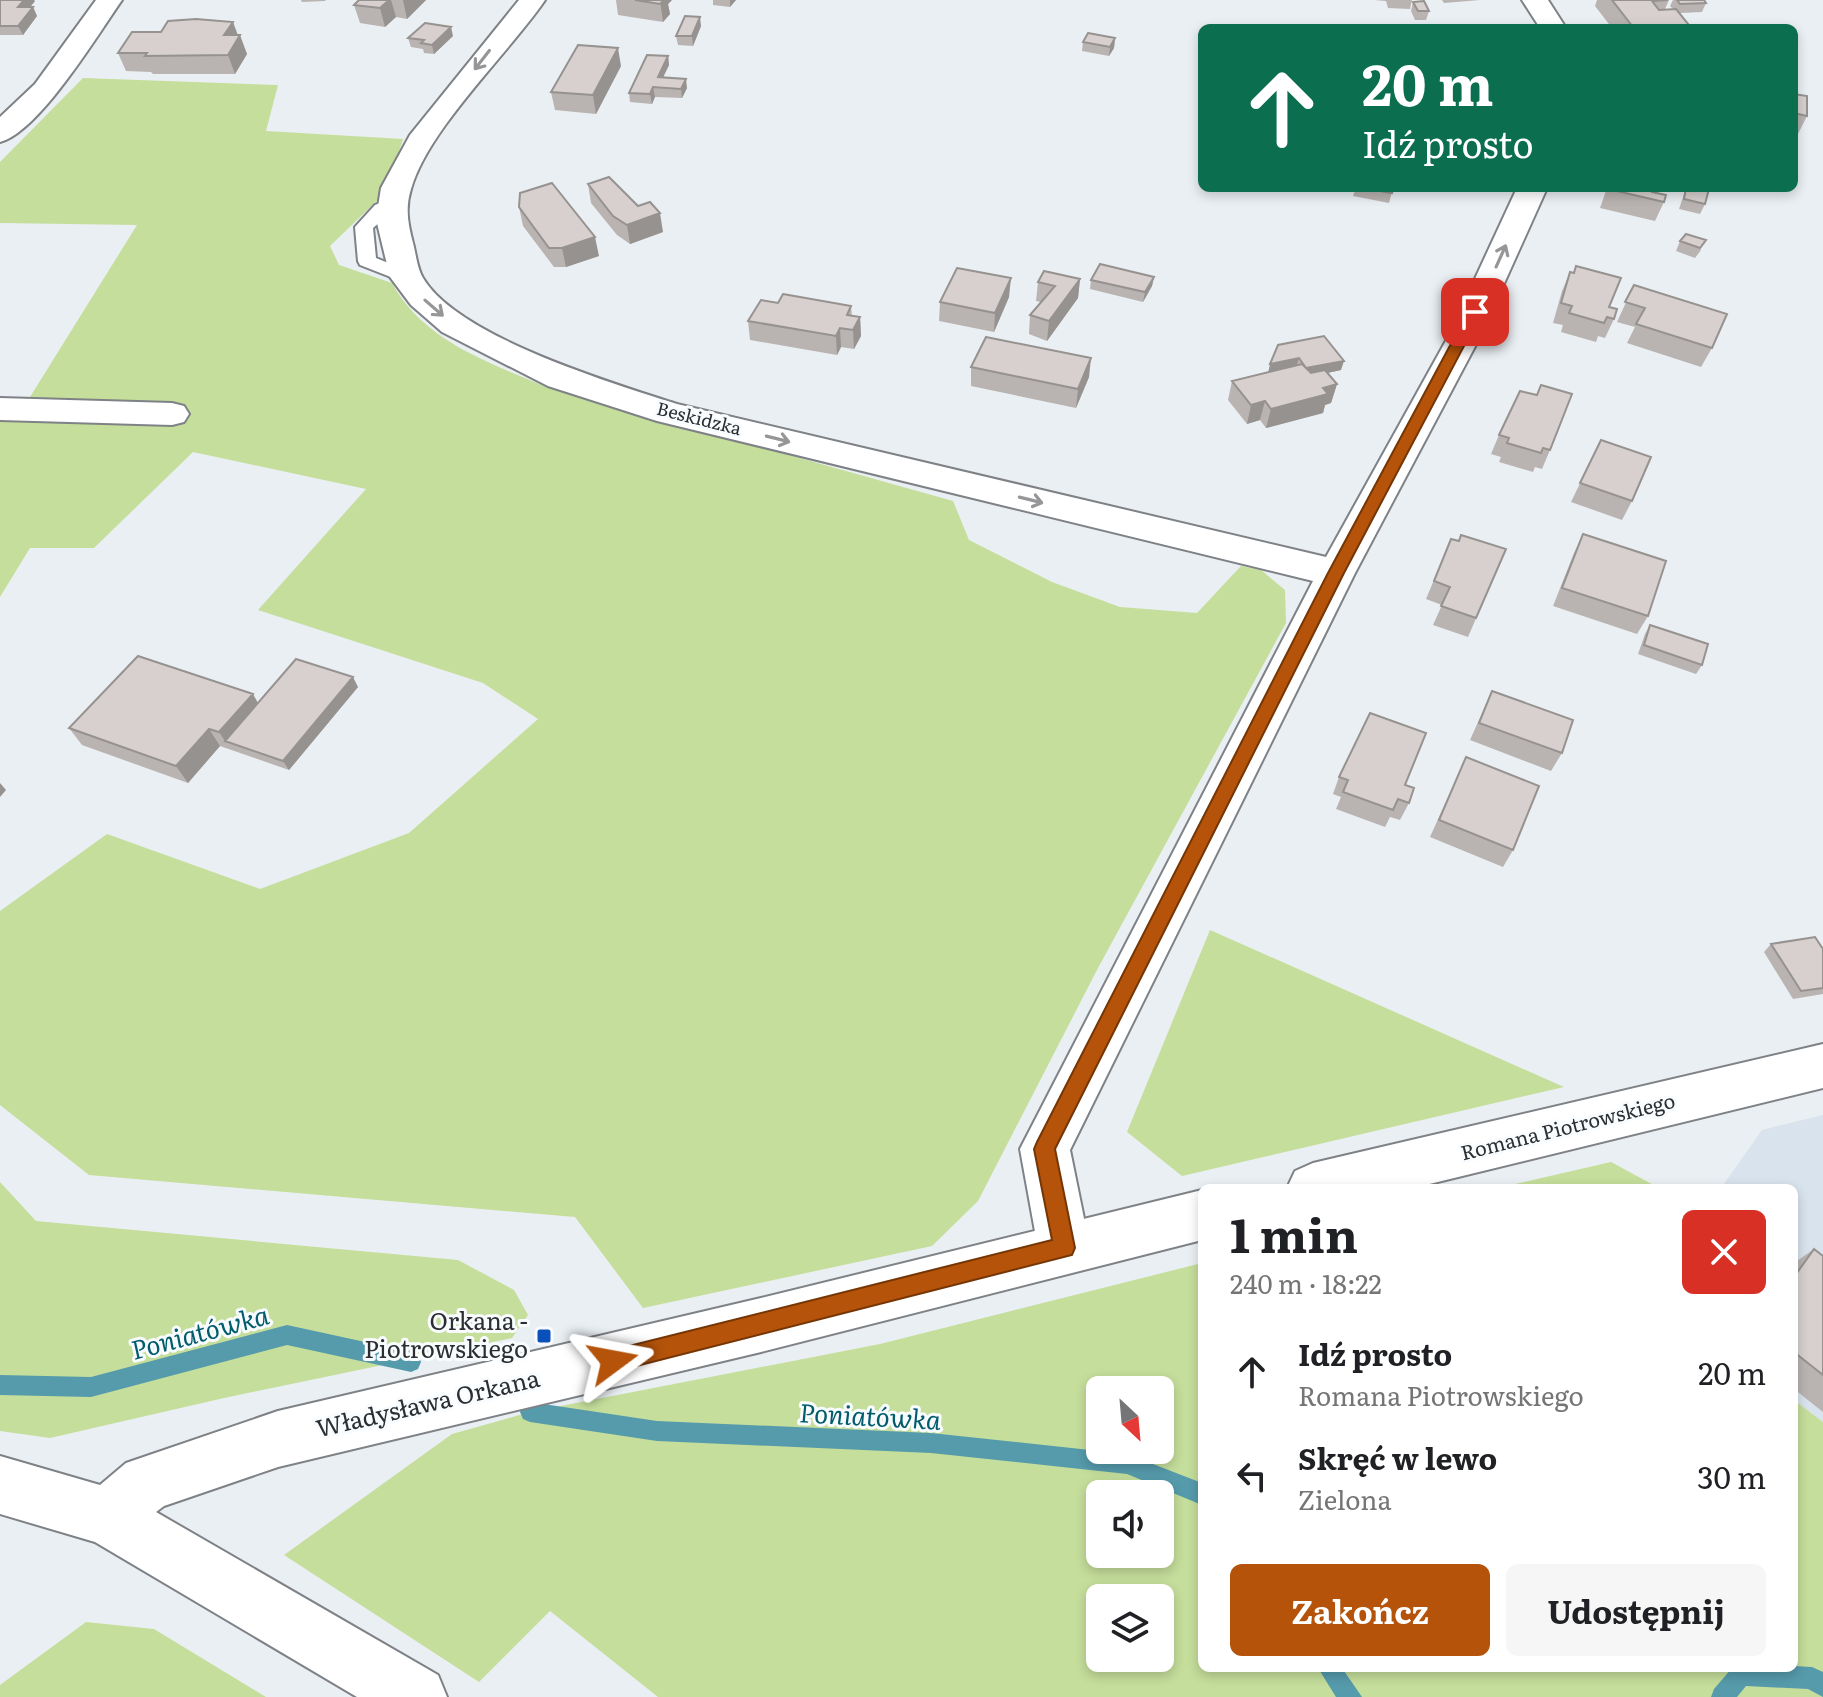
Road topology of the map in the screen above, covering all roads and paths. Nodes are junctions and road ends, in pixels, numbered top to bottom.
1 (109, 0) edge
2 (532, 0) edge
3 (1535, 0) edge
4 (1550, 24) edge
5 (0, 133) edge
6 (1530, 192) edge
7 (0, 409) edge
8 (172, 414) dead end
9 (1336, 573) junction
10 (1823, 1066) edge
11 (1330, 1184) edge
12 (1198, 1216) edge
13 (1064, 1248) junction
14 (0, 1485) edge
15 (108, 1517) junction
16 (416, 1697) edge

1 - 5 street
2 -> 9 street, Beskidzka
3 - 4 street
9 -> 6 street
7 - 8 street
9 - 13 street
10 - 11 street, Romana Piotrowskiego
12 - 13 street
13 - 15 street, Władysława Orkana
14 - 15 street
15 - 16 street

